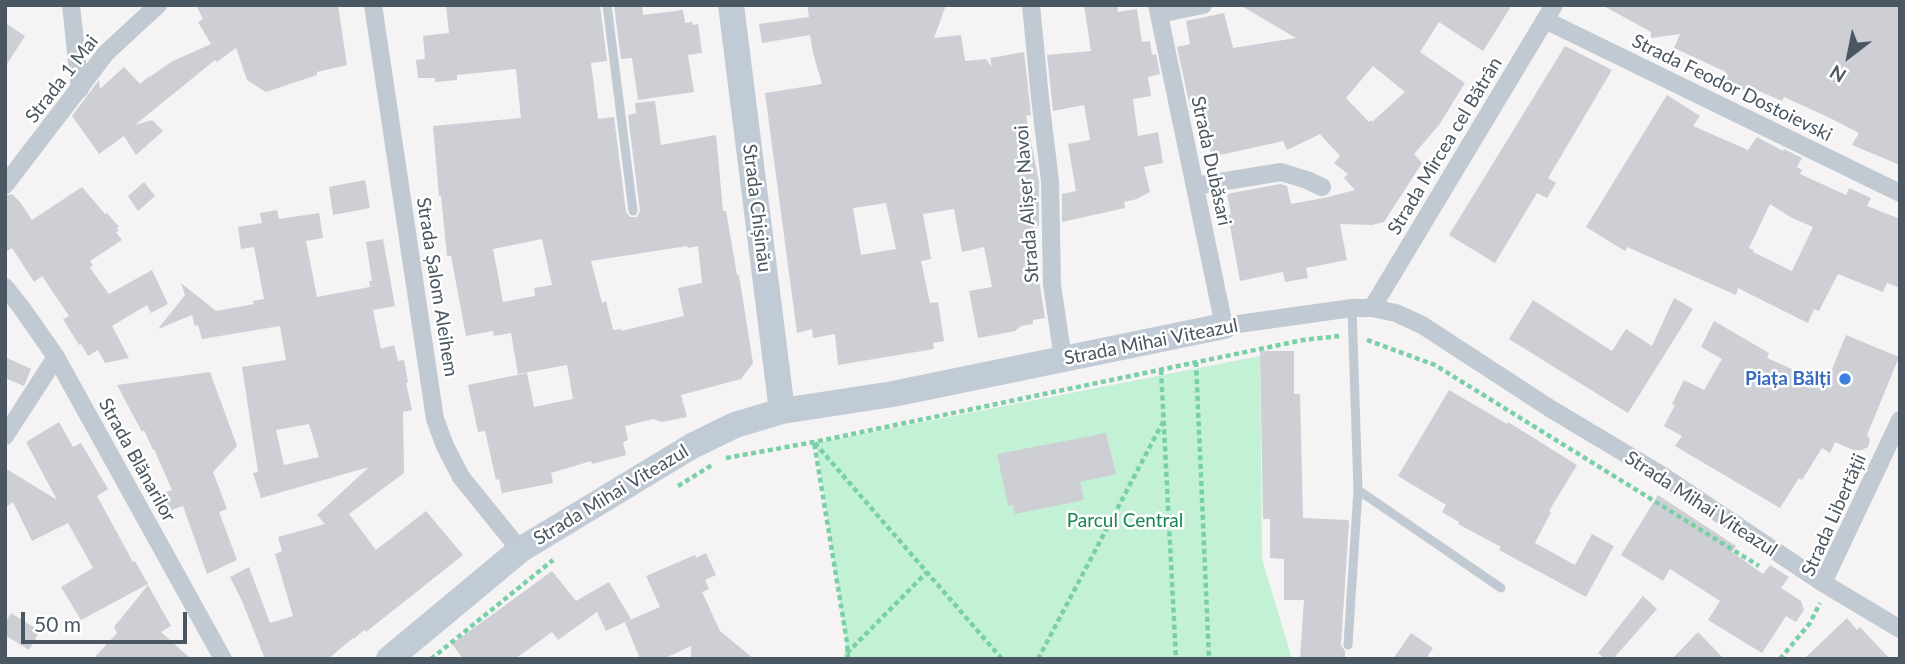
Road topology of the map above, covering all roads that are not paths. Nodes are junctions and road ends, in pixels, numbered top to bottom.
1 (71, 5) edge
2 (158, 5) edge
3 (373, 5) edge
4 (607, 5) edge
5 (731, 5) edge
6 (1031, 5) edge
7 (1203, 5) edge
8 (1158, 9) edge
9 (1550, 13) edge
10 (80, 89) junction
11 (5, 185) edge
12 (1195, 186) junction
13 (1322, 187) dead end
14 (1900, 193) edge
15 (633, 211) dead end
16 (5, 286) edge
17 (1352, 308) junction
18 (1373, 308) junction
19 (1224, 326) junction
20 (56, 358) junction
21 (1063, 359) junction
22 (782, 411) junction
23 (1900, 420) edge
24 (5, 436) edge
25 (1358, 490) junction
26 (520, 550) junction
27 (1823, 583) junction
28 (1501, 588) dead end
29 (1900, 629) edge
30 (1348, 645) dead end
31 (396, 656) edge
32 (223, 659) edge

1 - 10 street
2 - 10 street, Strada 1 Mai
3 - 26 street, Strada Șalom Aleihem
4 - 15 lane
5 - 22 street, Strada Chișinău
6 - 21 street, Strada Alișer Navoi
7 - 8 street
8 - 12 street, Strada Dubăsari
9 - 14 street, Strada Fеodor Dostoievski
9 - 18 street, Strada Mircea cel Bătrân
10 - 11 street, Strada 1 Mai
12 - 13 street
12 - 19 street, Strada Dubăsari
16 - 20 street, Strada Blănarilor
17 - 18 street, Strada Mihai Viteazul
17 - 19 street, Strada Mihai Viteazul
17 - 25 lane
18 - 27 street, Strada Mihai Viteazul
19 - 21 street, Strada Mihai Viteazul
20 - 24 street
20 - 32 street, Strada Blănarilor
21 - 22 street, Strada Mihai Viteazul
22 - 26 street, Strada Mihai Viteazul
23 - 27 street, Strada Libertății
25 - 28 lane
25 - 30 lane
26 - 31 street, Strada Mihai Viteazul
27 - 29 street, Strada Mihai Viteazul

